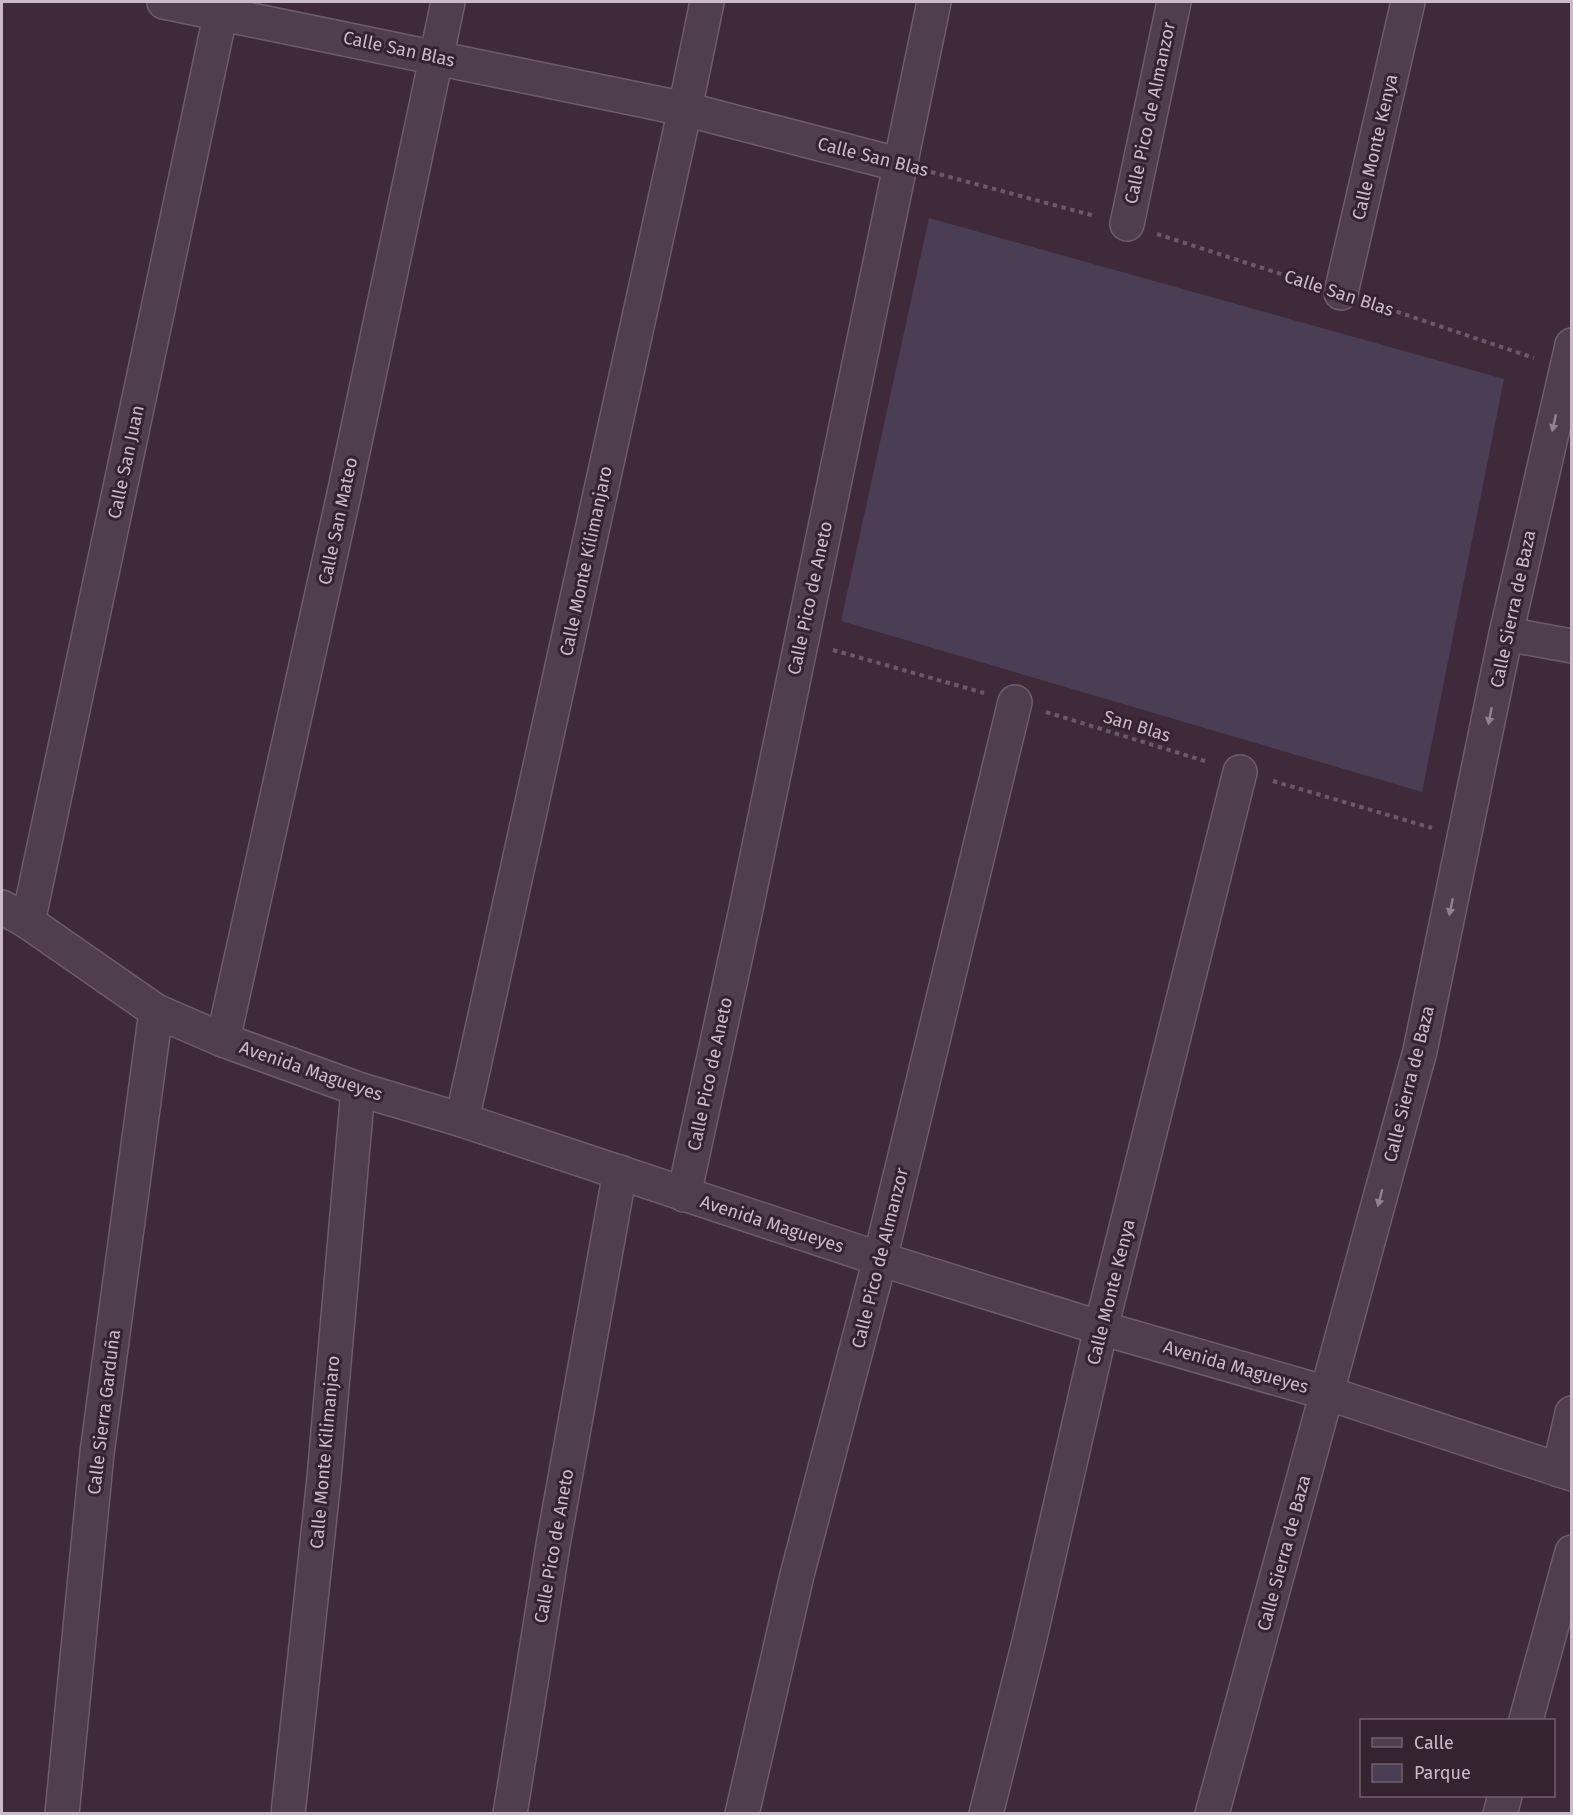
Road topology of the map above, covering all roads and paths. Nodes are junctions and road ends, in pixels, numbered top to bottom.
1 (164, 2) edge
2 (448, 2) edge
3 (707, 2) edge
4 (934, 2) edge
5 (1173, 2) edge
6 (1408, 2) edge
7 (222, 7) edge
8 (436, 57) junction
9 (685, 110) junction
10 (901, 165) junction
11 (1127, 224) junction
12 (1341, 293) junction
13 (1569, 357) edge
14 (1506, 634) junction
15 (800, 640) junction
16 (1572, 646) edge
17 (1015, 702) junction
18 (1240, 772) junction
19 (1465, 838) junction
20 (15, 914) edge
21 (156, 1011) junction
22 (223, 1040) junction
23 (358, 1089) junction
24 (462, 1120) junction
25 (620, 1172) junction
26 (684, 1195) junction
27 (880, 1259) junction
28 (1101, 1328) junction
29 (1327, 1393) junction
30 (1572, 1413) edge
31 (1565, 1472) edge
32 (1572, 1552) edge
33 (1526, 1719) edge
34 (1506, 1797) edge
35 (62, 1814) edge
36 (288, 1814) edge
37 (510, 1814) edge
38 (742, 1814) edge
39 (986, 1814) edge
40 (1212, 1814) edge
41 (1500, 1814) edge

1 - 7 street, Calle San Blas
2 - 8 street, Calle San Mateo
3 - 9 street, Calle Monte Kilimanjaro
4 - 10 street, Calle Pico de Aneto
5 - 11 street, Calle Pico de Almanzor
6 - 12 street, Calle Monte Kenya
7 - 8 street, Calle San Blas
7 - 20 street, Calle San Juan
8 - 9 street, Calle San Blas
8 - 22 street, Calle San Mateo
9 - 10 street, Calle San Blas
9 - 24 street, Calle Monte Kilimanjaro
10 - 11 path, Calle San Blas
10 - 15 street, Calle Pico de Aneto
11 - 12 path, Calle San Blas
12 - 13 path, Calle San Blas
13 -> 14 street, Calle Sierra de Baza
14 - 16 street
14 -> 19 street, Calle Sierra de Baza
15 - 17 path, San Blas
15 - 26 street, Calle Pico de Aneto
17 - 18 path, San Blas
17 - 27 street, Calle Pico de Almanzor
18 - 19 path, San Blas
18 - 28 street, Calle Monte Kenya
19 -> 29 street, Calle Sierra de Baza
20 - 21 street, Avenida Magueyes
21 - 22 street, Avenida Magueyes
21 - 35 street, Calle Sierra Garduña
22 - 23 street, Avenida Magueyes
23 - 24 street, Avenida Magueyes
23 - 36 street, Calle Monte Kilimanjaro
24 - 25 street, Avenida Magueyes
25 - 26 street, Avenida Magueyes
25 - 37 street, Calle Pico de Aneto
26 - 27 street, Avenida Magueyes
27 - 28 street, Avenida Magueyes
27 - 38 street, Calle Pico de Almanzor
28 - 29 street, Avenida Magueyes
28 - 39 street, Calle Monte Kenya
29 - 31 street, Avenida Magueyes
29 - 40 street, Calle Sierra de Baza
30 - 31 street
32 - 33 street
34 - 41 street

